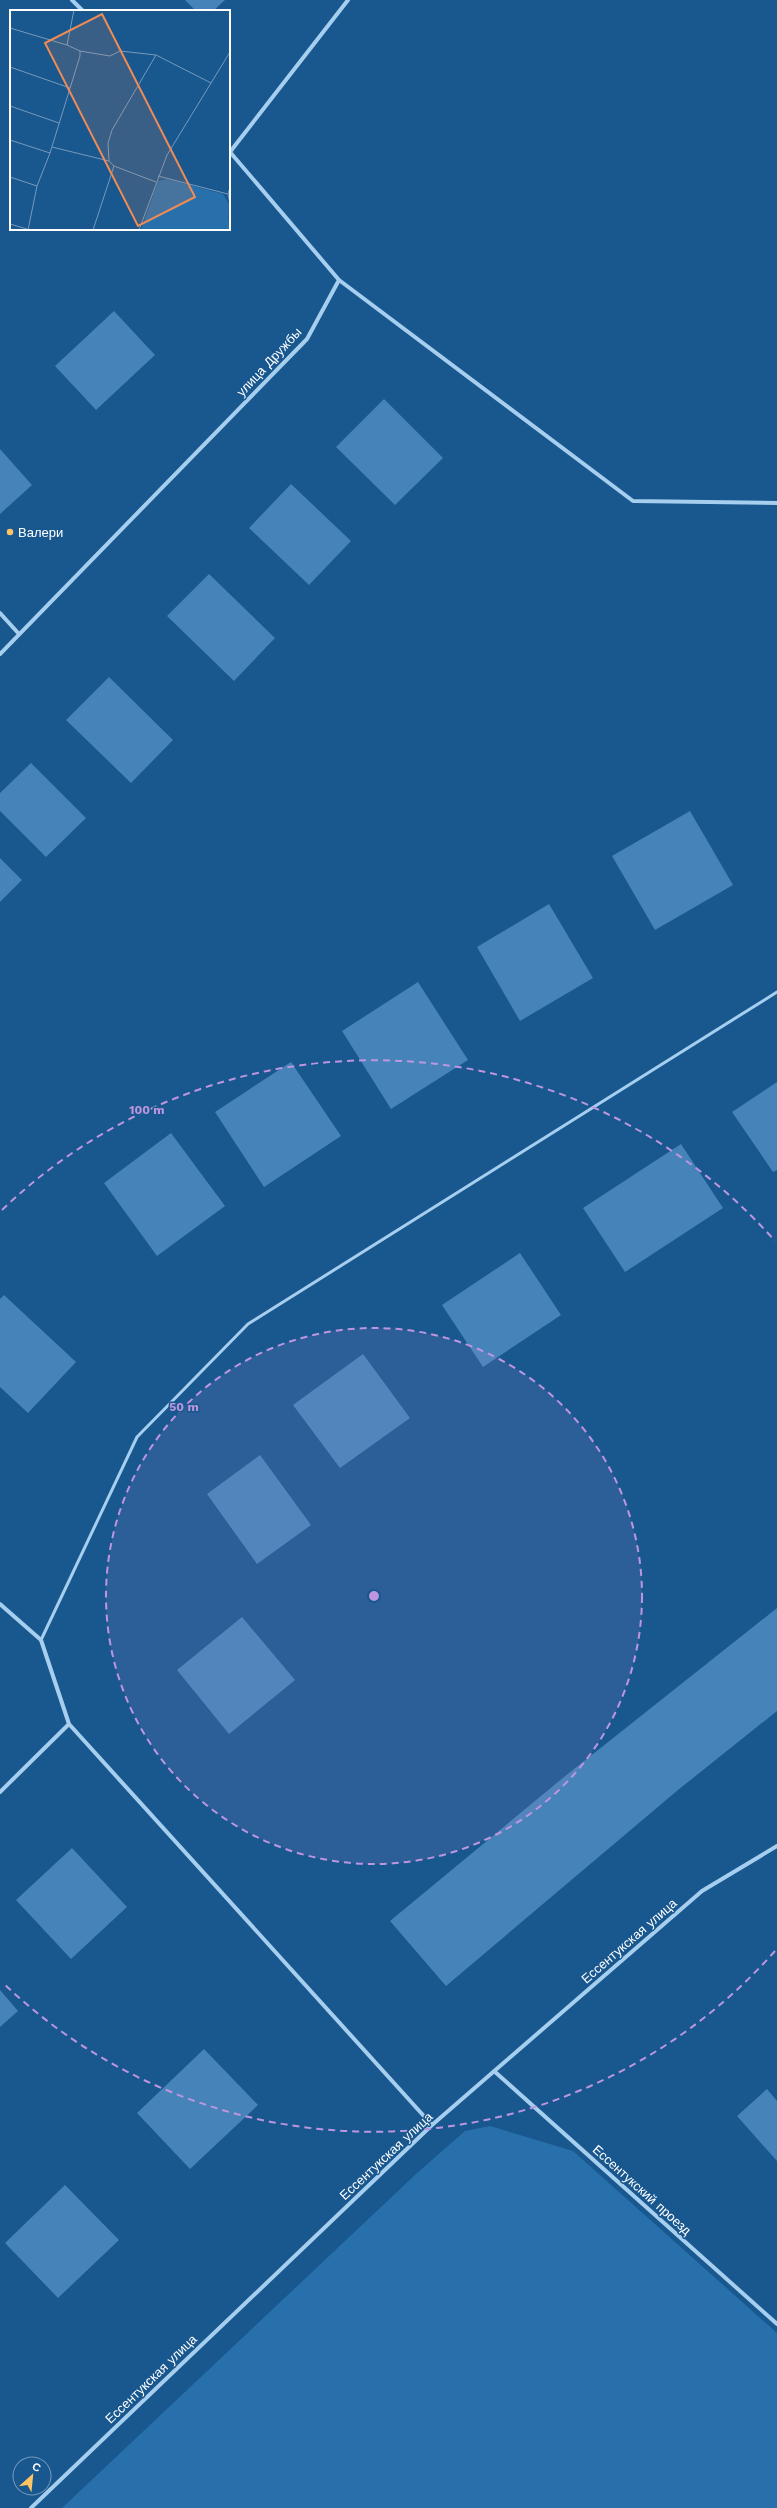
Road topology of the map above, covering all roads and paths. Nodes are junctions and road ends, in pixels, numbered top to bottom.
1 (72, 0) edge
2 (348, 0) edge
3 (82, 10) edge
4 (230, 151) edge
5 (230, 153) edge
6 (339, 280) junction
7 (777, 503) edge
8 (0, 614) edge
9 (19, 634) junction
10 (0, 654) edge
11 (777, 992) edge
12 (0, 1604) edge
13 (41, 1640) junction
14 (69, 1724) junction
15 (0, 1792) edge
16 (777, 1846) edge
17 (494, 2072) junction
18 (432, 2125) junction
19 (777, 2324) edge
20 (31, 2508) edge

1 - 3 street
2 - 4 street
5 - 6 street
6 - 7 street
6 - 9 street, улица Дружбы
8 - 9 street
9 - 10 street, улица Дружбы
11 - 13 lane
12 - 13 street
13 - 14 street
14 - 15 street
14 - 18 street
16 - 17 street, Ессентукская улица
17 - 18 street, Ессентукская улица
17 - 19 street, Ессентукский проезд
18 - 20 street, Ессентукская улица

